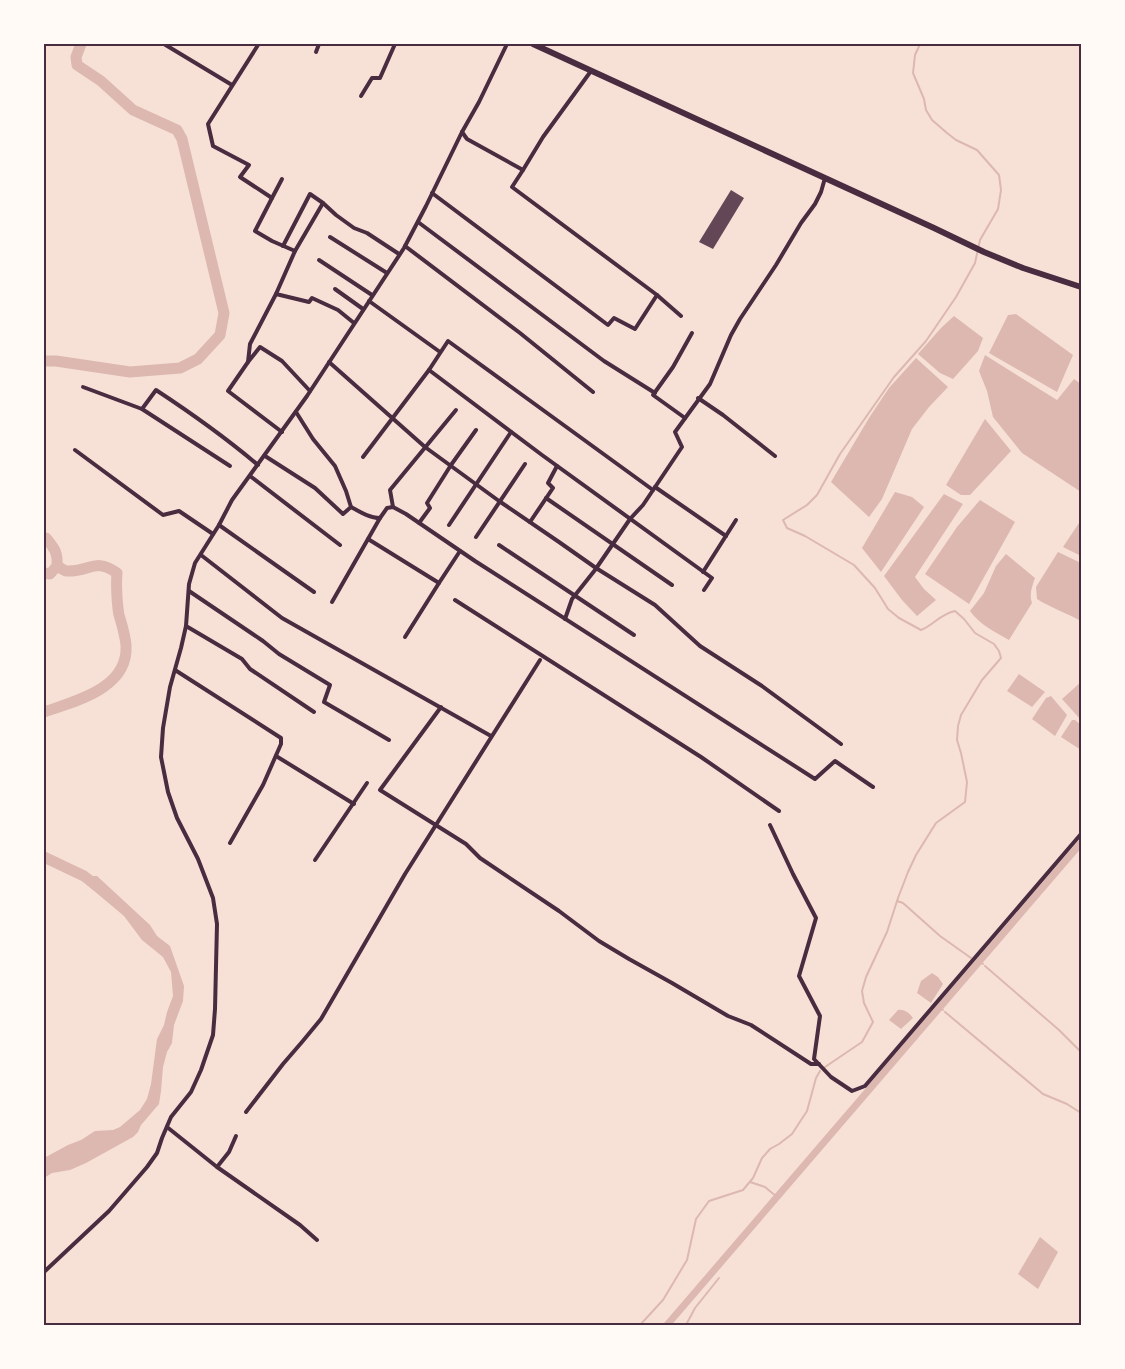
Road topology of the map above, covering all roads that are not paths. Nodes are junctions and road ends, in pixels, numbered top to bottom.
1 (164, 44) edge
2 (258, 44) edge
3 (319, 44) edge
4 (395, 44) edge
5 (507, 44) edge
6 (534, 44) edge
7 (316, 52) dead end
8 (591, 71) junction
9 (232, 85) junction
10 (361, 96) dead end
11 (462, 132) junction
12 (523, 170) junction
13 (825, 178) junction
14 (282, 179) dead end
15 (432, 193) junction
16 (272, 198) junction
17 (323, 203) junction
18 (418, 222) junction
19 (330, 237) dead end
20 (282, 246) junction
21 (405, 246) junction
22 (295, 251) junction
23 (399, 254) junction
24 (319, 260) dead end
25 (387, 273) junction
26 (1081, 287) edge
27 (334, 289) dead end
28 (276, 294) junction
29 (372, 295) junction
30 (657, 295) junction
31 (369, 301) junction
32 (363, 309) junction
33 (682, 316) dead end
34 (354, 323) junction
35 (692, 333) dead end
36 (440, 352) junction
37 (248, 362) junction
38 (329, 362) junction
39 (429, 370) junction
40 (83, 387) dead end
41 (310, 391) junction
42 (593, 392) dead end
43 (655, 393) junction
44 (698, 398) junction
45 (142, 409) junction
46 (456, 410) dead end
47 (296, 412) junction
48 (392, 418) junction
49 (684, 418) junction
50 (476, 430) dead end
51 (282, 432) junction
52 (511, 432) junction
53 (425, 447) junction
54 (75, 450) dead end
55 (265, 456) junction
56 (775, 456) dead end
57 (363, 457) dead end
58 (525, 464) dead end
59 (258, 465) junction
60 (451, 465) junction
61 (230, 466) dead end
62 (557, 466) junction
63 (250, 476) junction
64 (476, 483) junction
65 (654, 489) junction
66 (546, 498) junction
67 (499, 501) junction
68 (351, 507) junction
69 (393, 507) junction
70 (380, 518) junction
71 (630, 519) junction
72 (736, 520) dead end
73 (530, 522) junction
74 (418, 523) junction
75 (219, 525) junction
76 (449, 525) dead end
77 (213, 534) junction
78 (726, 536) junction
79 (476, 537) dead end
80 (368, 539) junction
81 (611, 544) junction
82 (340, 545) dead end
83 (499, 545) dead end
84 (460, 551) junction
85 (201, 555) junction
86 (596, 568) junction
87 (703, 572) junction
88 (438, 583) junction
89 (672, 585) dead end
90 (704, 590) dead end
91 (189, 591) junction
92 (314, 592) dead end
93 (575, 595) junction
94 (454, 600) dead end
95 (332, 602) dead end
96 (565, 619) junction
97 (186, 626) junction
98 (634, 635) dead end
99 (405, 637) dead end
100 (540, 660) dead end
101 (175, 670) junction
102 (441, 707) junction
103 (314, 712) dead end
104 (491, 736) junction
105 (389, 740) dead end
106 (840, 744) dead end
107 (276, 756) junction
108 (367, 783) dead end
109 (873, 786) dead end
110 (354, 804) junction
111 (779, 811) dead end
112 (436, 825) junction
113 (770, 825) dead end
114 (1081, 834) edge
115 (230, 843) dead end
116 (315, 860) dead end
117 (818, 1064) junction
118 (246, 1112) dead end
119 (167, 1127) junction
120 (236, 1136) dead end
121 (217, 1167) junction
122 (317, 1240) dead end
123 (44, 1272) edge

1 - 9 street
2 - 9 street
3 - 7 street
4 - 10 street
5 - 11 street
6 - 8 main road
8 - 12 street
8 - 13 main road
9 - 16 street
11 - 12 street
11 - 15 street
12 - 30 street
13 - 26 main road
13 - 44 street
14 - 16 street
15 - 18 street
15 - 30 street
16 - 20 street
17 - 20 street
17 - 22 street
17 - 23 street
18 - 21 street
18 - 43 street
19 - 25 street
20 - 22 street
21 - 23 street
21 - 42 street
22 - 28 street
23 - 25 street
24 - 29 street
25 - 29 street
27 - 32 street
28 - 34 street
28 - 37 street
29 - 31 street
30 - 33 street
31 - 32 street
31 - 36 street
32 - 34 street
34 - 38 street
35 - 43 street
36 - 39 street
36 - 65 street
37 - 41 street
37 - 51 street
38 - 41 street
38 - 48 street
39 - 48 street
39 - 52 street
40 - 45 street
41 - 47 street
43 - 49 street
44 - 49 street
44 - 56 street
45 - 59 street
45 - 61 street
46 - 53 street
47 - 51 street
47 - 68 street
48 - 53 street
48 - 57 street
49 - 65 street
50 - 60 street
51 - 55 street
52 - 62 street
52 - 64 street
53 - 60 street
53 - 69 street
54 - 77 street
55 - 59 street
55 - 68 street
58 - 67 street
59 - 63 street
60 - 64 street
60 - 74 street
62 - 66 street
62 - 71 street
63 - 75 street
63 - 82 street
64 - 67 street
64 - 76 street
65 - 71 street
65 - 78 street
66 - 73 street
66 - 81 street
67 - 73 street
67 - 79 street
68 - 70 street
69 - 70 street
69 - 74 street
70 - 80 street
71 - 81 street
71 - 87 street
72 - 78 street
73 - 86 street
74 - 84 street
75 - 77 street
75 - 92 street
77 - 85 street
78 - 87 street
80 - 88 street
80 - 95 street
81 - 86 street
81 - 89 street
83 - 93 street
84 - 88 street
84 - 96 street
85 - 91 street
85 - 102 street
86 - 93 street
86 - 106 street
87 - 90 street
88 - 99 street
91 - 97 street
91 - 105 street
93 - 96 street
93 - 98 street
94 - 111 street
96 - 109 street
97 - 101 street
97 - 103 street
100 - 104 street
101 - 107 street
101 - 119 street
102 - 104 street
102 - 112 street
104 - 112 street
107 - 110 street
107 - 115 street
108 - 110 street
110 - 116 street
112 - 117 street
112 - 118 street
113 - 117 street
114 - 117 street
119 - 121 street
119 - 123 street
120 - 121 street
121 - 122 street

